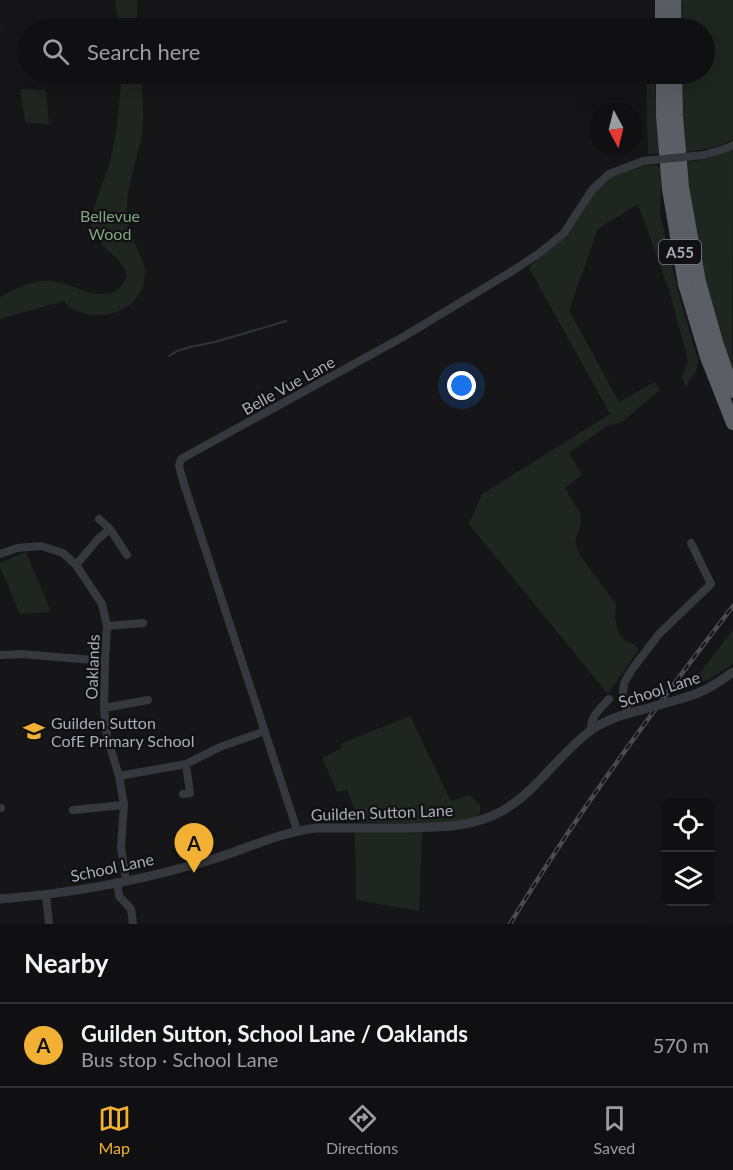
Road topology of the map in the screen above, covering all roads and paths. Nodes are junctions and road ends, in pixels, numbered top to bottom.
1 (662, 0) edge
2 (674, 0) edge
3 (662, 18) edge
4 (674, 18) edge
5 (663, 84) edge
6 (675, 84) edge
7 (733, 145) edge
8 (733, 391) edge
9 (733, 423) edge
10 (99, 519) dead end
11 (110, 529) junction
12 (691, 543) dead end
13 (0, 554) edge
14 (127, 555) dead end
15 (76, 565) junction
16 (138, 625) dead end
17 (107, 626) junction
18 (1, 655) edge
19 (105, 660) junction
20 (733, 672) edge
21 (609, 699) dead end
22 (143, 701) dead end
23 (104, 708) junction
24 (628, 713) junction
25 (591, 730) junction
26 (265, 731) junction
27 (186, 764) junction
28 (118, 776) junction
29 (183, 794) dead end
30 (124, 805) junction
31 (73, 810) dead end
32 (502, 811) joint
33 (297, 830) junction
34 (121, 881) junction
35 (46, 895) junction
36 (0, 899) edge
37 (130, 923) edge
38 (49, 924) edge

1 - 3 highway
2 - 4 highway
5 - 9 highway, A55
6 - 8 highway, A55
7 - 26 street, Belle Vue Lane, bridge
10 - 11 street
11 - 14 street
11 - 15 street
12 - 24 street
13 - 15 street, Oaklands
15 - 17 street, Oaklands
16 - 17 street, Oaklands
17 - 19 street, Oaklands
18 - 19 street
19 - 23 street, Oaklands
20 - 24 street, School Lane, bridge
21 - 25 street, School Lane
22 - 23 street, Oaklands
23 - 28 street, Oaklands
24 - 25 street, School Lane
25 - 32 street, School Lane
26 - 27 street
26 - 33 street, Belle Vue Lane
27 - 28 street
27 - 29 street
28 - 30 street, Oaklands
30 - 31 street
30 - 34 street, Oaklands
32 - 33 street, Guilden Sutton Lane
33 - 34 street, School Lane
34 - 35 street, School Lane
34 - 37 street, Oaklands
35 - 36 street, School Lane
35 - 38 street

